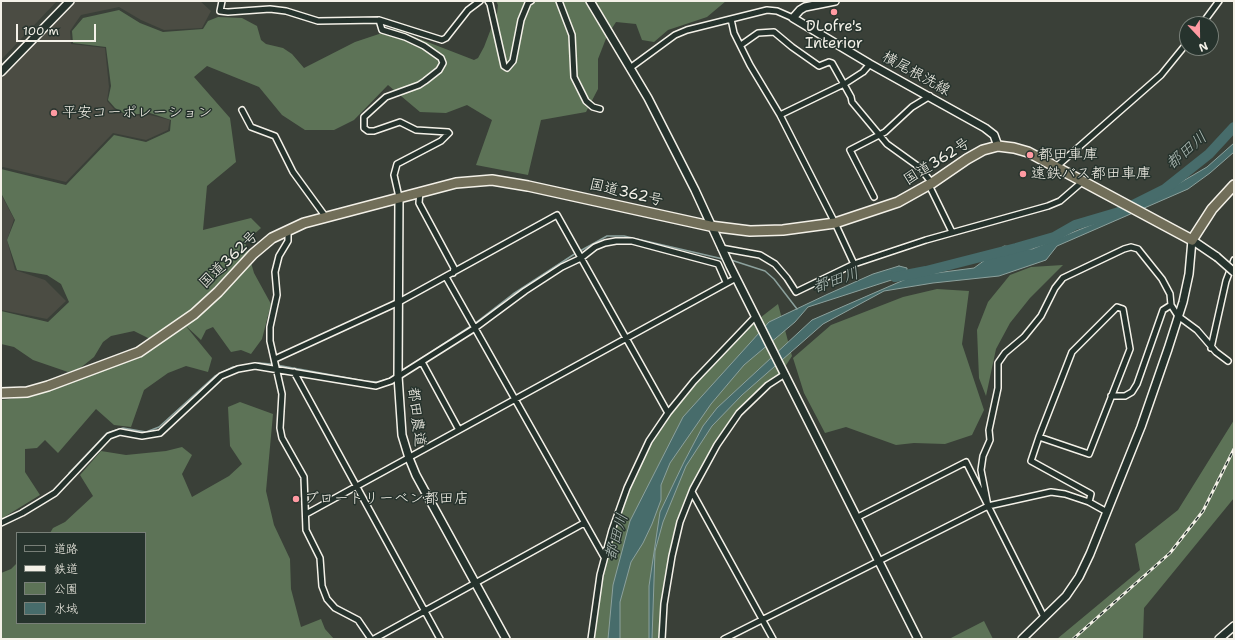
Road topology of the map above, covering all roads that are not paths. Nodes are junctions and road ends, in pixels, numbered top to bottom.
1 (70, 1) edge
2 (222, 1) edge
3 (480, 1) edge
4 (488, 1) edge
5 (531, 1) edge
6 (559, 1) edge
7 (590, 1) edge
8 (835, 1) edge
9 (1219, 1) edge
10 (1208, 16) edge
11 (793, 18) junction
12 (731, 19) junction
13 (379, 20) junction
14 (741, 45) junction
15 (1179, 53) edge
16 (870, 64) junction
17 (630, 68) junction
18 (1, 72) edge
19 (844, 83) junction
20 (930, 96) junction
21 (600, 109) dead end
22 (242, 110) dead end
23 (780, 115) junction
24 (880, 135) junction
25 (998, 146) junction
26 (1056, 167) junction
27 (1082, 182) junction
28 (931, 184) junction
29 (1234, 186) edge
30 (420, 191) junction
31 (399, 197) junction
32 (874, 197) dead end
33 (325, 216) junction
34 (835, 223) junction
35 (710, 226) junction
36 (288, 230) junction
37 (952, 232) junction
38 (1192, 240) junction
39 (723, 251) junction
40 (581, 258) junction
41 (1234, 260) edge
42 (854, 264) junction
43 (1234, 272) edge
44 (453, 273) junction
45 (446, 277) junction
46 (736, 278) junction
47 (726, 282) junction
48 (399, 302) junction
49 (1171, 305) junction
50 (1178, 316) junction
51 (756, 318) junction
52 (474, 326) junction
53 (626, 338) junction
54 (1211, 348) junction
55 (1228, 361) dead end
56 (422, 362) junction
57 (276, 364) junction
58 (294, 372) junction
59 (785, 374) junction
60 (398, 376) junction
61 (1, 393) edge
62 (1111, 396) junction
63 (514, 400) junction
64 (668, 413) junction
65 (459, 430) junction
66 (1039, 437) junction
67 (408, 458) junction
68 (357, 486) junction
69 (692, 492) junction
70 (1089, 502) junction
71 (988, 506) junction
72 (1107, 512) junction
73 (306, 514) junction
74 (858, 517) junction
75 (1, 523) edge
76 (584, 523) junction
77 (604, 557) junction
78 (880, 562) junction
79 (475, 583) junction
80 (425, 610) junction
81 (1044, 617) junction
82 (763, 620) junction
83 (1234, 626) edge
84 (372, 639) edge
85 (440, 639) edge
86 (506, 639) edge
87 (591, 639) edge
88 (662, 639) edge
89 (724, 639) edge
90 (772, 639) edge
91 (918, 639) edge
92 (1022, 639) edge
93 (1220, 639) edge

1 - 18 street
2 - 13 street
3 - 13 street
4 - 5 street
6 - 21 street
7 - 17 street
8 - 11 street
9 - 10 street
11 - 12 street
11 - 16 street, 横尾根洗線
12 - 14 street
12 - 17 street
13 - 31 street
14 - 19 street
14 - 23 street
15 - 26 street
16 - 19 street
16 - 20 street, 横尾根洗線
17 - 35 street
19 - 23 street
19 - 24 street
20 - 24 street
20 - 25 street, 横尾根洗線
22 - 33 street
23 - 34 street
24 - 28 street
24 - 32 street
25 - 26 highway, 国道362号
25 - 28 highway, 国道362号
26 - 27 highway, 国道362号
27 - 37 street
27 - 38 highway, 国道362号
28 - 34 highway, 国道362号
28 - 37 street
29 - 38 highway
30 - 31 highway, 国道362号
30 - 35 highway, 国道362号
30 - 44 street
31 - 33 highway, 国道362号
31 - 48 street, 都田農道
33 - 36 highway, 国道362号
34 - 35 highway, 国道362号
34 - 42 street
35 - 39 street
36 - 57 street
36 - 61 highway, 国道362号
37 - 42 street
38 - 43 street, bridge
38 - 50 street
39 - 42 street
39 - 46 street
40 - 44 street
40 - 47 street
40 - 52 street
40 - 53 street
41 - 54 street
44 - 45 street
45 - 48 street
45 - 52 street
46 - 47 street
46 - 51 street
47 - 53 street
48 - 57 street
48 - 60 street, 都田農道
49 - 50 street
49 - 62 street
49 - 71 street
50 - 54 street
50 - 72 street
51 - 59 street
51 - 64 street
52 - 56 street
52 - 63 street
53 - 63 street
53 - 64 street
54 - 55 street
56 - 60 street
56 - 65 street
57 - 58 street
57 - 73 street
57 - 75 street
58 - 60 street
58 - 68 street
59 - 69 street
59 - 74 street
60 - 67 street, 都田農道
62 - 66 street
62 - 66 street
63 - 65 street
63 - 76 street
64 - 77 street
65 - 67 street
66 - 70 street
67 - 68 street
67 - 79 street, 都田農道
68 - 73 street
68 - 80 street
69 - 82 street
69 - 88 street
70 - 71 street
70 - 72 street
71 - 74 street
71 - 78 street
71 - 81 street
72 - 81 street
73 - 84 street
74 - 78 street
76 - 77 street
76 - 79 street
77 - 87 street
78 - 82 street
78 - 91 street
79 - 80 street
79 - 86 street, 都田農道
80 - 84 street
80 - 85 street
81 - 92 street
82 - 89 street
82 - 90 street
83 - 93 street

